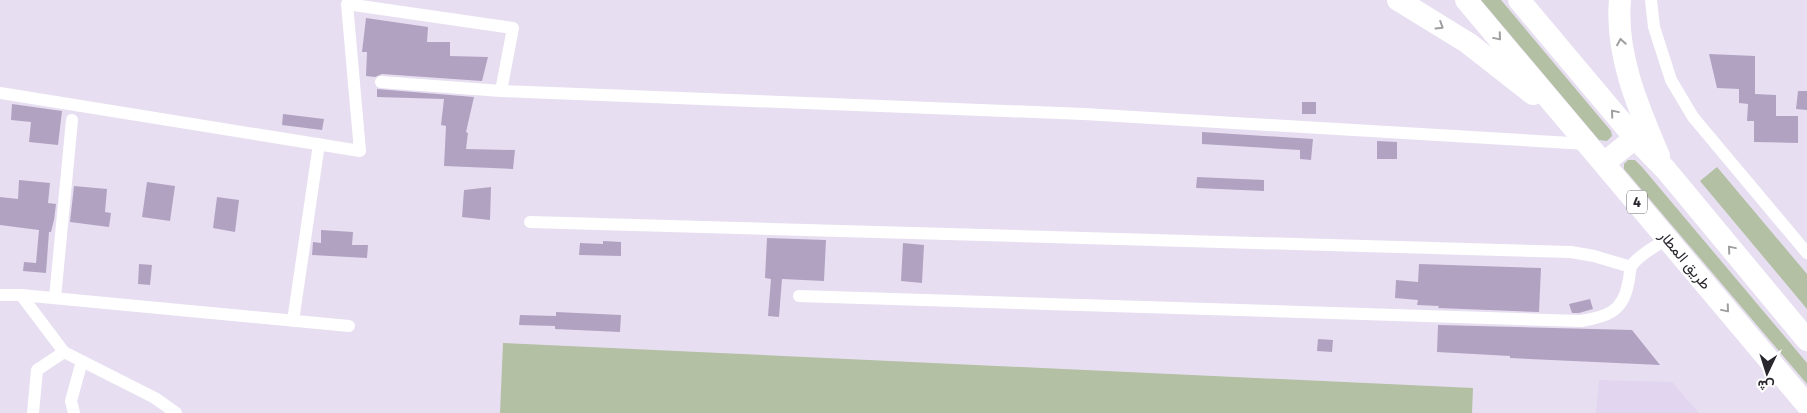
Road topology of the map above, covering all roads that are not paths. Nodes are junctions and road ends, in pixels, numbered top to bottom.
1 (1398, 0) edge
2 (1466, 0) edge
3 (1519, 0) edge
4 (1620, 0) edge
5 (1651, 0) edge
6 (381, 82) dead end
7 (501, 91) junction
8 (0, 93) edge
9 (72, 120) dead end
10 (1570, 123) junction
11 (1635, 138) junction
12 (318, 144) junction
13 (1588, 144) junction
14 (1604, 163) junction
15 (1666, 170) junction
16 (530, 222) dead end
17 (1666, 239) junction
18 (1807, 253) edge
19 (1631, 267) junction
20 (0, 295) edge
21 (21, 295) junction
22 (799, 296) dead end
23 (55, 298) junction
24 (293, 321) junction
25 (349, 326) dead end
26 (1807, 340) edge
27 (64, 352) junction
28 (82, 361) junction
29 (1807, 405) edge
30 (33, 413) edge
31 (74, 413) edge
32 (176, 413) edge

1 -> 10 highway
2 -> 10 highway, طريق المطار / 4
11 -> 3 highway
15 -> 4 highway
5 - 18 street
6 - 7 street
7 - 12 street
7 - 13 street
8 - 12 street
9 - 23 street
10 - 13 highway, طريق المطار / 4
11 - 14 highway
11 - 15 highway
12 - 24 street
13 - 14 highway, طريق المطار / 4
14 - 17 highway, طريق المطار / 4
26 -> 15 highway
16 - 19 street
17 - 19 street
17 -> 29 highway, طريق المطار / 4
19 - 22 street
20 - 21 street
21 - 23 street
21 - 27 street
23 - 24 street
24 - 25 street
27 - 28 street
27 - 30 street
28 - 31 street
28 - 32 street

